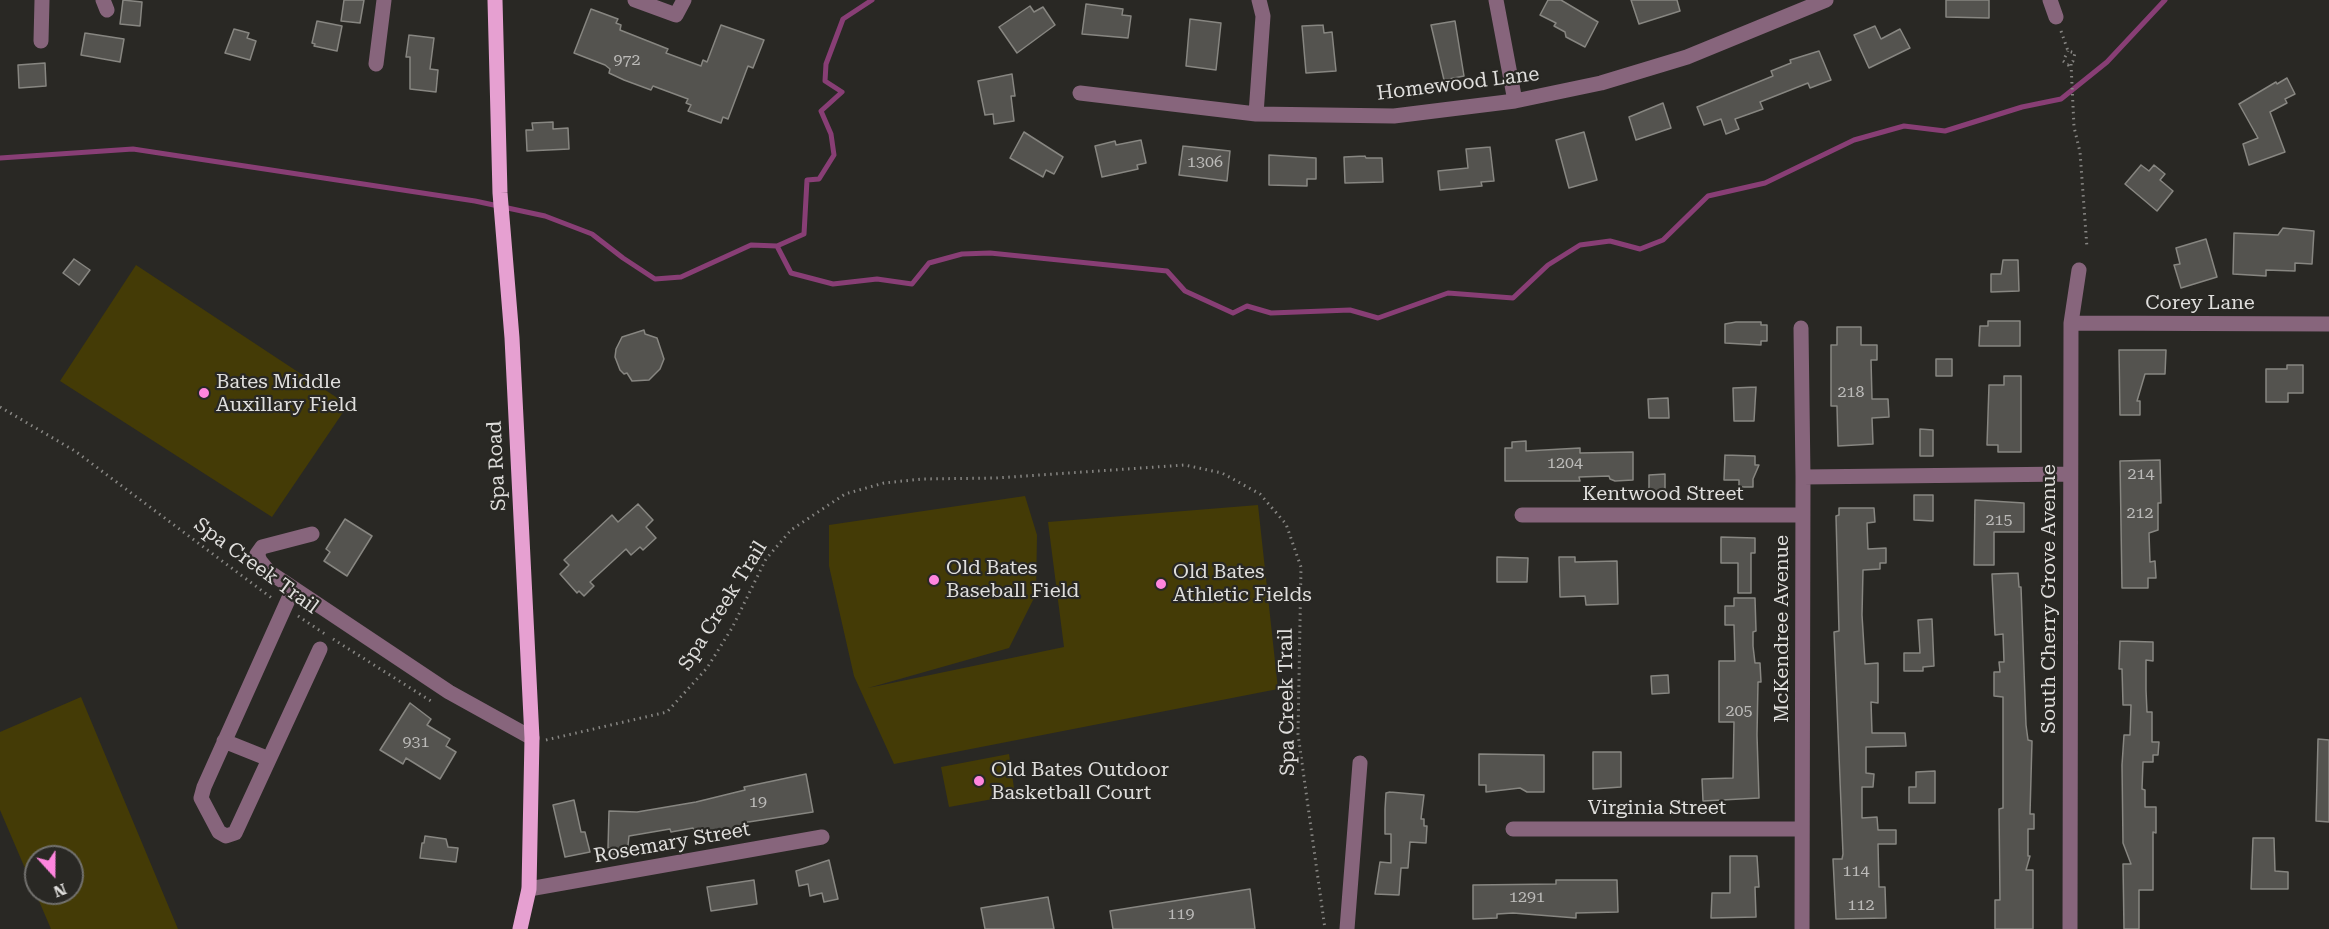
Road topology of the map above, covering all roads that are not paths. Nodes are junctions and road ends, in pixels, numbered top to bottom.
1 (42, 0) edge
2 (384, 0) edge
3 (495, 0) edge
4 (634, 0) edge
5 (684, 0) edge
6 (1259, 0) edge
7 (1496, 0) edge
8 (1826, 0) edge
9 (2050, 0) edge
10 (2056, 18) road end
11 (41, 41) dead end
12 (376, 64) dead end
13 (1080, 93) dead end
14 (1515, 101) junction
15 (1256, 114) junction
16 (2079, 270) dead end
17 (2071, 323) junction
18 (2329, 324) edge
19 (1801, 328) dead end
20 (2070, 474) junction
21 (1803, 477) junction
22 (1522, 515) dead end
23 (1803, 515) junction
24 (312, 534) dead end
25 (293, 589) junction
26 (320, 649) dead end
27 (532, 740) junction
28 (224, 741) junction
29 (269, 759) junction
30 (1360, 763) dead end
31 (1513, 829) dead end
32 (1801, 829) junction
33 (822, 837) dead end
34 (529, 889) junction
35 (520, 929) edge
36 (1347, 929) edge
37 (1802, 929) edge
38 (2070, 929) edge

1 - 11 street
2 - 12 street
3 - 27 main road, Spa Road
4 - 5 street
6 - 15 street
7 - 14 street
8 - 14 street, Homewood Lane
9 - 10 street
13 - 15 street, Homewood Lane
14 - 15 street, Homewood Lane
16 - 17 street, South Cherry Grove Avenue
17 - 18 street, Corey Lane
17 - 20 street, South Cherry Grove Avenue
19 - 21 street, McKendree Avenue
20 - 21 street
20 - 38 street, South Cherry Grove Avenue
21 - 23 street, McKendree Avenue
22 - 23 street, Kentwood Street
23 - 32 street, McKendree Avenue
24 - 25 street
25 - 27 street
25 - 28 street
26 - 29 street
27 - 34 main road, Spa Road
28 - 29 street
28 - 29 street
30 - 36 street
31 - 32 street, Virginia Street
32 - 37 street, McKendree Avenue
33 - 34 street, Rosemary Street
34 - 35 main road, Spa Road

